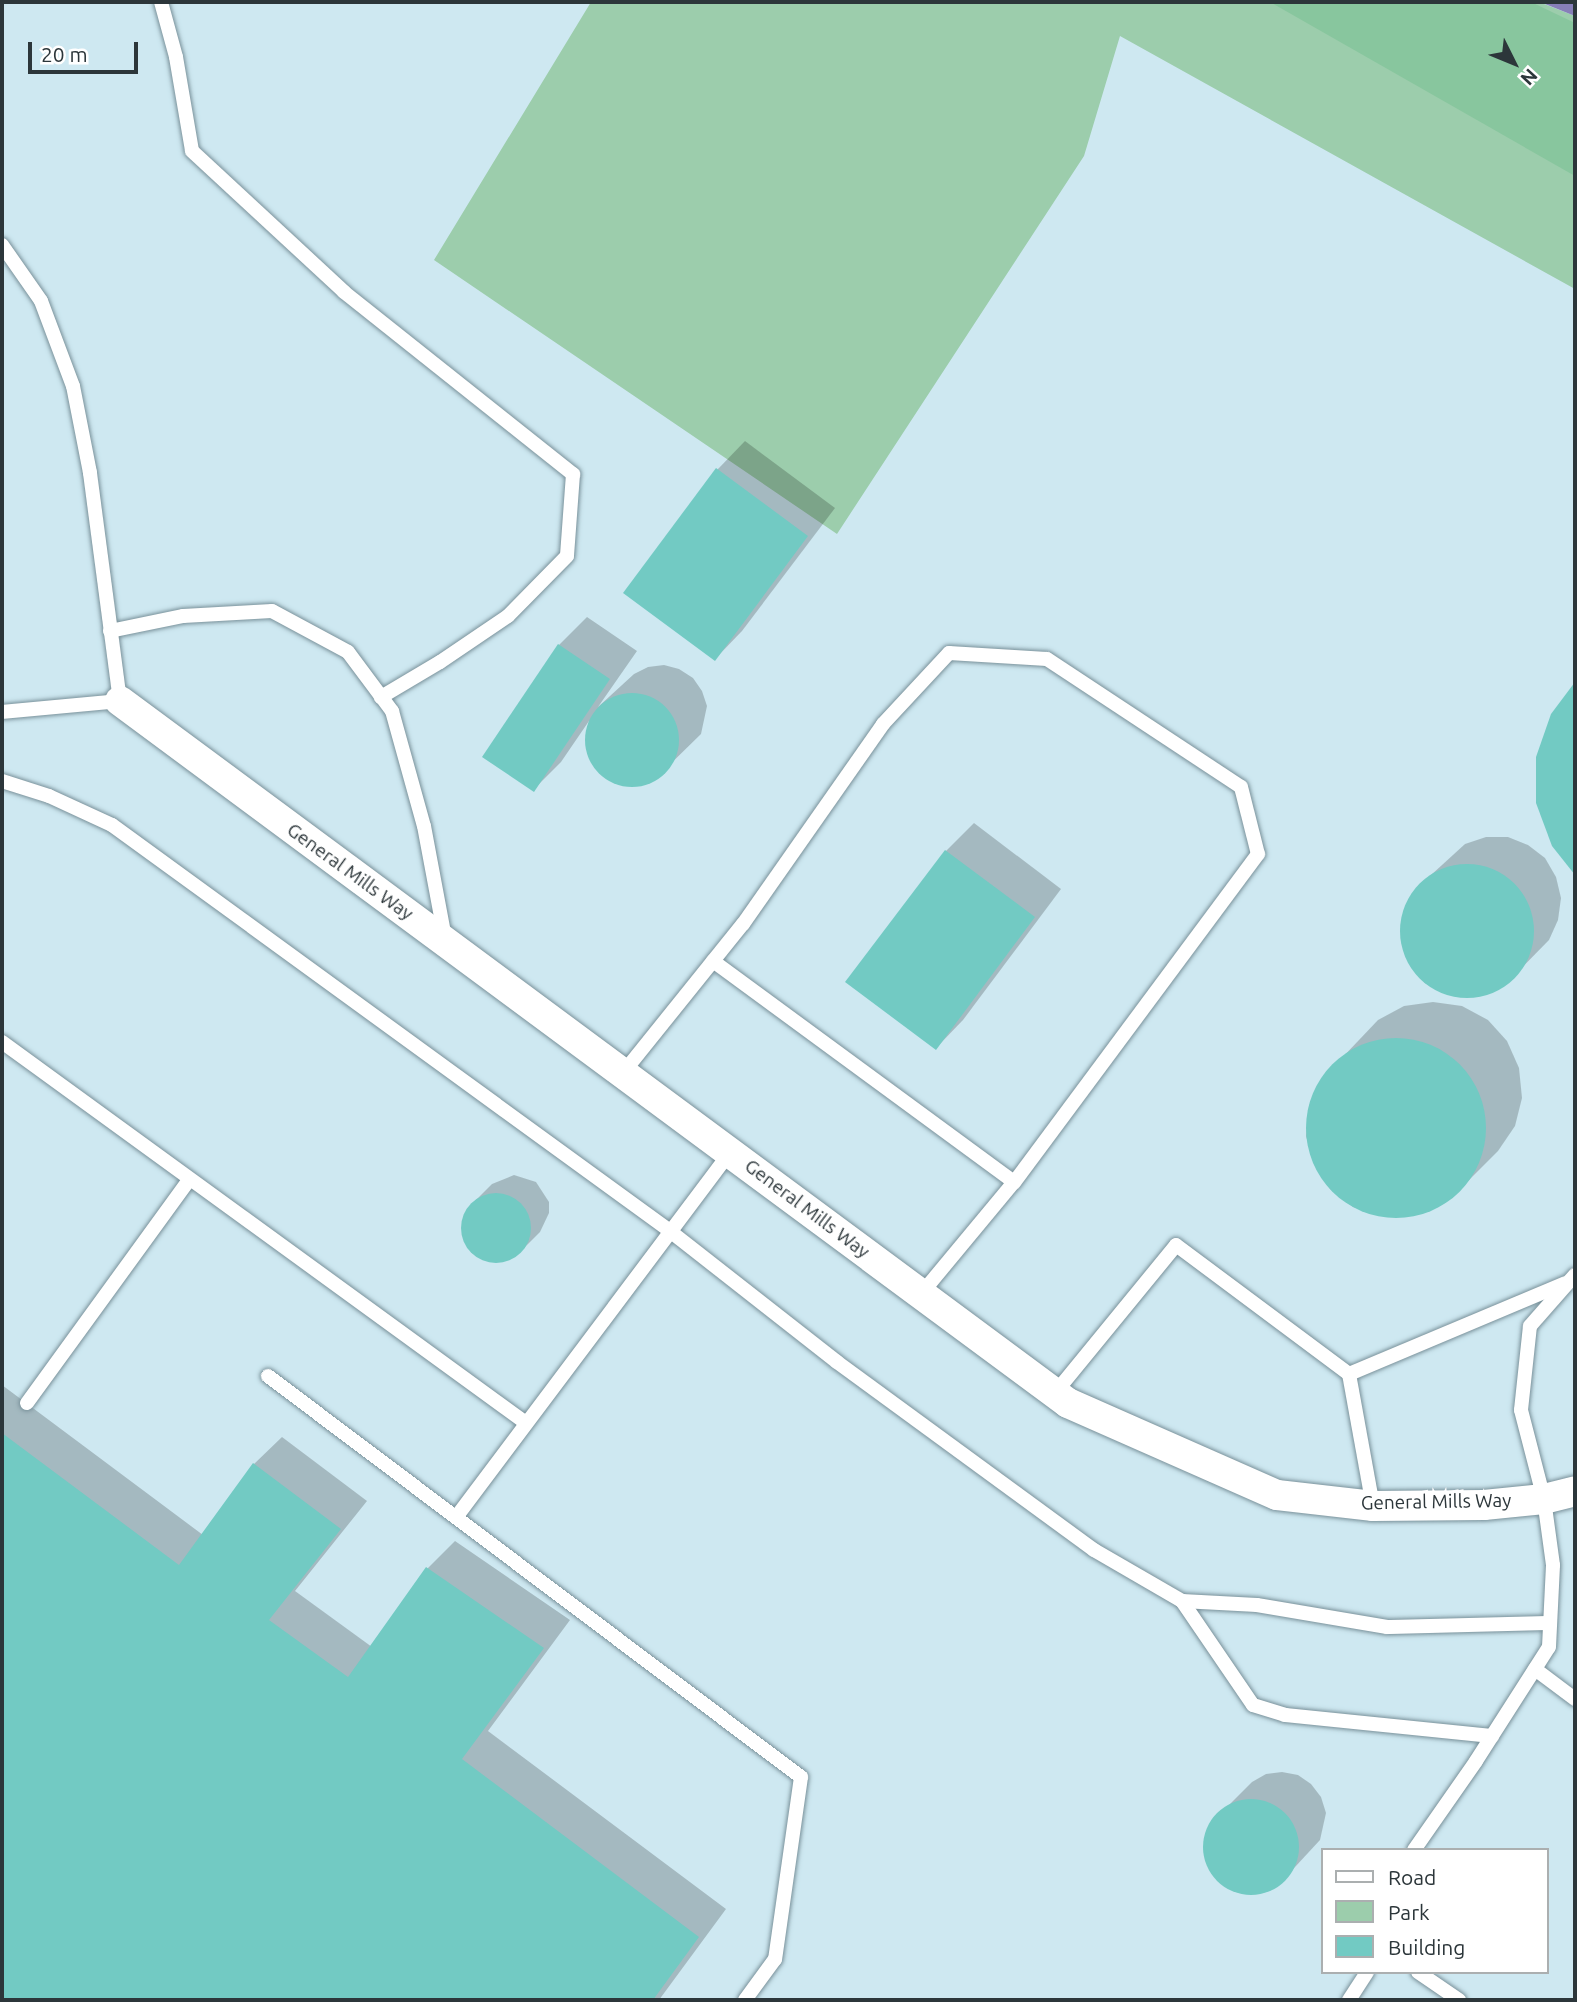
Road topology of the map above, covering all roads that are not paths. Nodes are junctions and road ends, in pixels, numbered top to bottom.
1 (161, 2) edge
2 (2, 245) edge
3 (110, 631) junction
4 (381, 696) junction
5 (120, 701) junction
6 (2, 712) edge
7 (2, 781) edge
8 (446, 943) junction
9 (713, 961) junction
10 (2, 1042) edge
11 (622, 1073) junction
12 (730, 1152) junction
13 (189, 1180) junction
14 (1013, 1182) junction
15 (670, 1231) junction
16 (1573, 1278) edge
17 (921, 1294) junction
18 (1349, 1374) junction
19 (268, 1376) dead end
20 (1055, 1393) junction
21 (27, 1403) dead end
22 (526, 1423) junction
23 (1575, 1491) edge
24 (1544, 1499) junction
25 (1373, 1506) junction
26 (457, 1516) junction
27 (1182, 1601) junction
28 (1550, 1623) junction
29 (1535, 1669) junction
30 (1575, 1699) edge
31 (1492, 1736) junction
32 (1415, 1848) edge
33 (1366, 1974) edge
34 (1421, 1974) edge
35 (745, 2000) edge
36 (1349, 2000) edge
37 (1459, 2000) edge

1 - 4 lane
2 - 3 lane
3 - 4 lane
3 - 5 lane
4 - 8 lane
5 - 6 lane
5 - 8 street, General Mills Way
7 - 15 lane
8 - 11 street, General Mills Way
9 - 11 lane
9 - 14 lane
9 - 14 lane
10 - 13 lane
11 - 12 street, General Mills Way
12 - 15 lane
12 - 17 street, General Mills Way
13 - 21 lane
13 - 22 lane
14 - 17 lane
15 - 22 lane
15 - 27 lane
16 - 18 lane
16 - 24 lane
17 - 20 street, General Mills Way
18 - 20 lane
18 - 25 lane
19 - 26 lane
20 - 25 street, General Mills Way
22 - 26 lane
23 - 24 street, General Mills Way
24 - 25 street, General Mills Way
24 - 28 lane
26 - 35 lane
27 - 28 lane
27 - 31 lane
28 - 29 lane
29 - 30 lane
29 - 31 lane
31 - 32 lane
33 - 36 lane
34 - 37 lane

